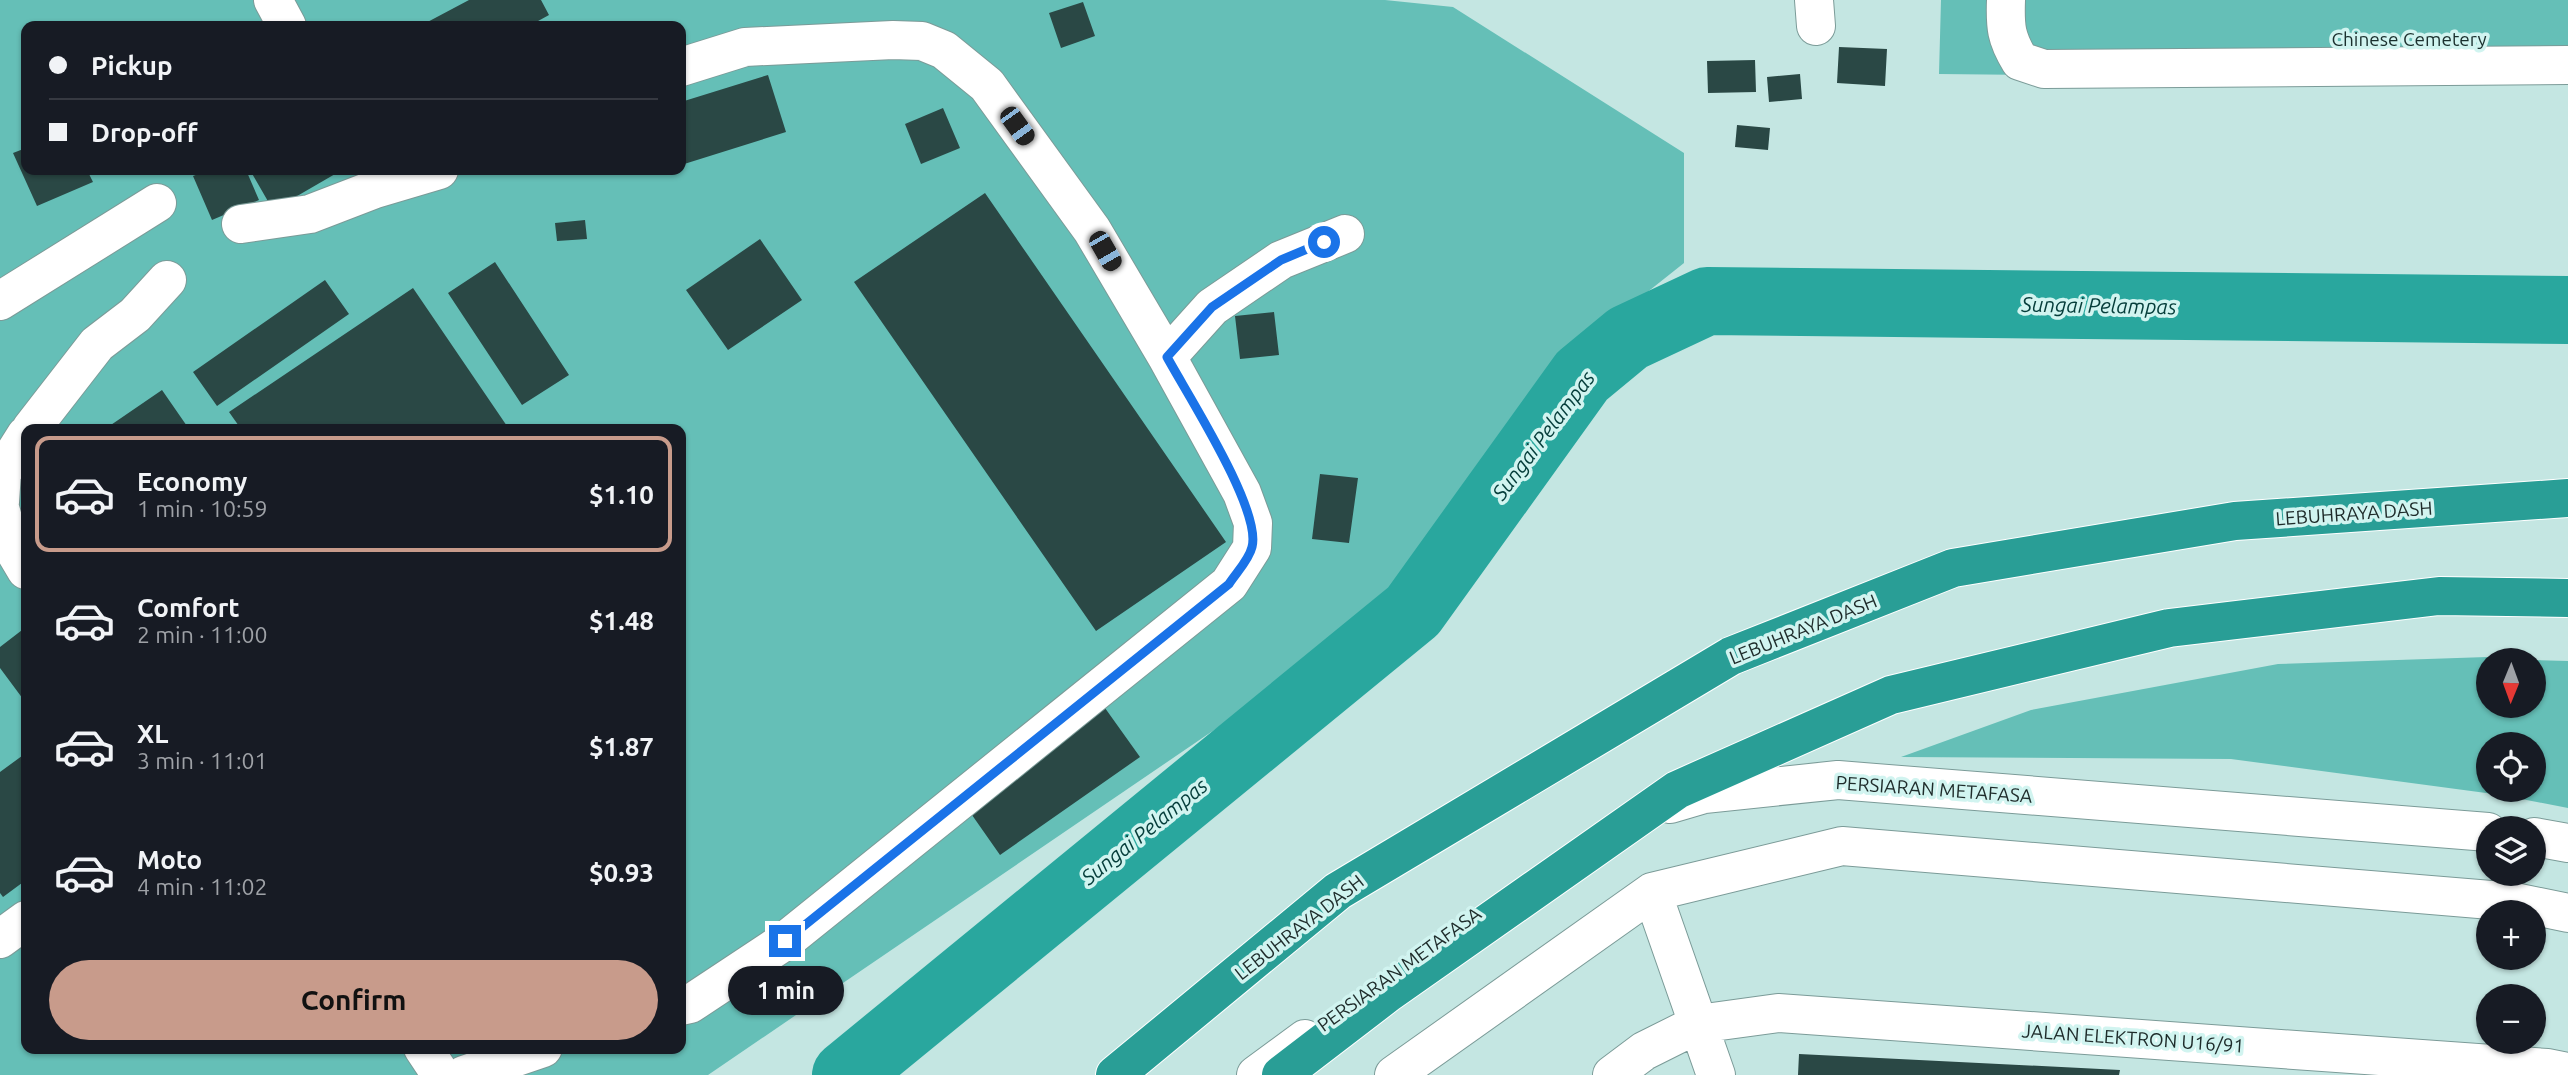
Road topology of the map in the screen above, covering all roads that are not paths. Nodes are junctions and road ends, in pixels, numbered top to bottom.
1 (274, 0) edge
2 (2006, 0) edge
3 (284, 21) edge
4 (686, 65) edge
5 (2568, 65) edge
6 (401, 175) edge
7 (370, 179) edge
8 (157, 203) dead end
9 (241, 224) dead end
10 (1345, 234) dead end
11 (167, 280) dead end
12 (0, 301) edge
13 (1167, 357) junction
14 (35, 424) edge
15 (21, 443) edge
16 (2568, 498) edge
17 (0, 502) edge
18 (0, 508) edge
19 (21, 562) edge
20 (2568, 598) edge
21 (2476, 831) edge
22 (2546, 839) edge
23 (2568, 844) edge
24 (1652, 892) junction
25 (2568, 913) edge
26 (21, 924) edge
27 (0, 939) edge
28 (686, 1005) edge
29 (1698, 1024) junction
30 (427, 1054) edge
31 (516, 1054) edge
32 (2553, 1071) edge
33 (440, 1075) edge
34 (464, 1075) edge
35 (1115, 1075) edge
36 (1256, 1075) edge
37 (1281, 1075) edge
38 (1394, 1075) edge
39 (1612, 1075) edge
40 (1716, 1075) edge

1 - 3 street
2 - 5 street
4 - 13 street
6 - 7 street
7 - 9 street
8 - 12 street
10 - 13 street
11 - 14 street
13 - 28 street
15 - 17 street
16 - 35 highway, LEBUHRAYA DASH
18 - 19 street
20 - 37 highway, bridge
21 - 36 street, PERSIARAN METAFASA
22 - 23 street
24 - 25 street
24 - 29 street
24 - 38 street
26 - 27 street
29 - 32 street, JALAN ELEKTRON U16/91
29 - 39 street, JALAN ELEKTRON U16/91
29 - 40 street
30 - 33 street
31 - 34 street

